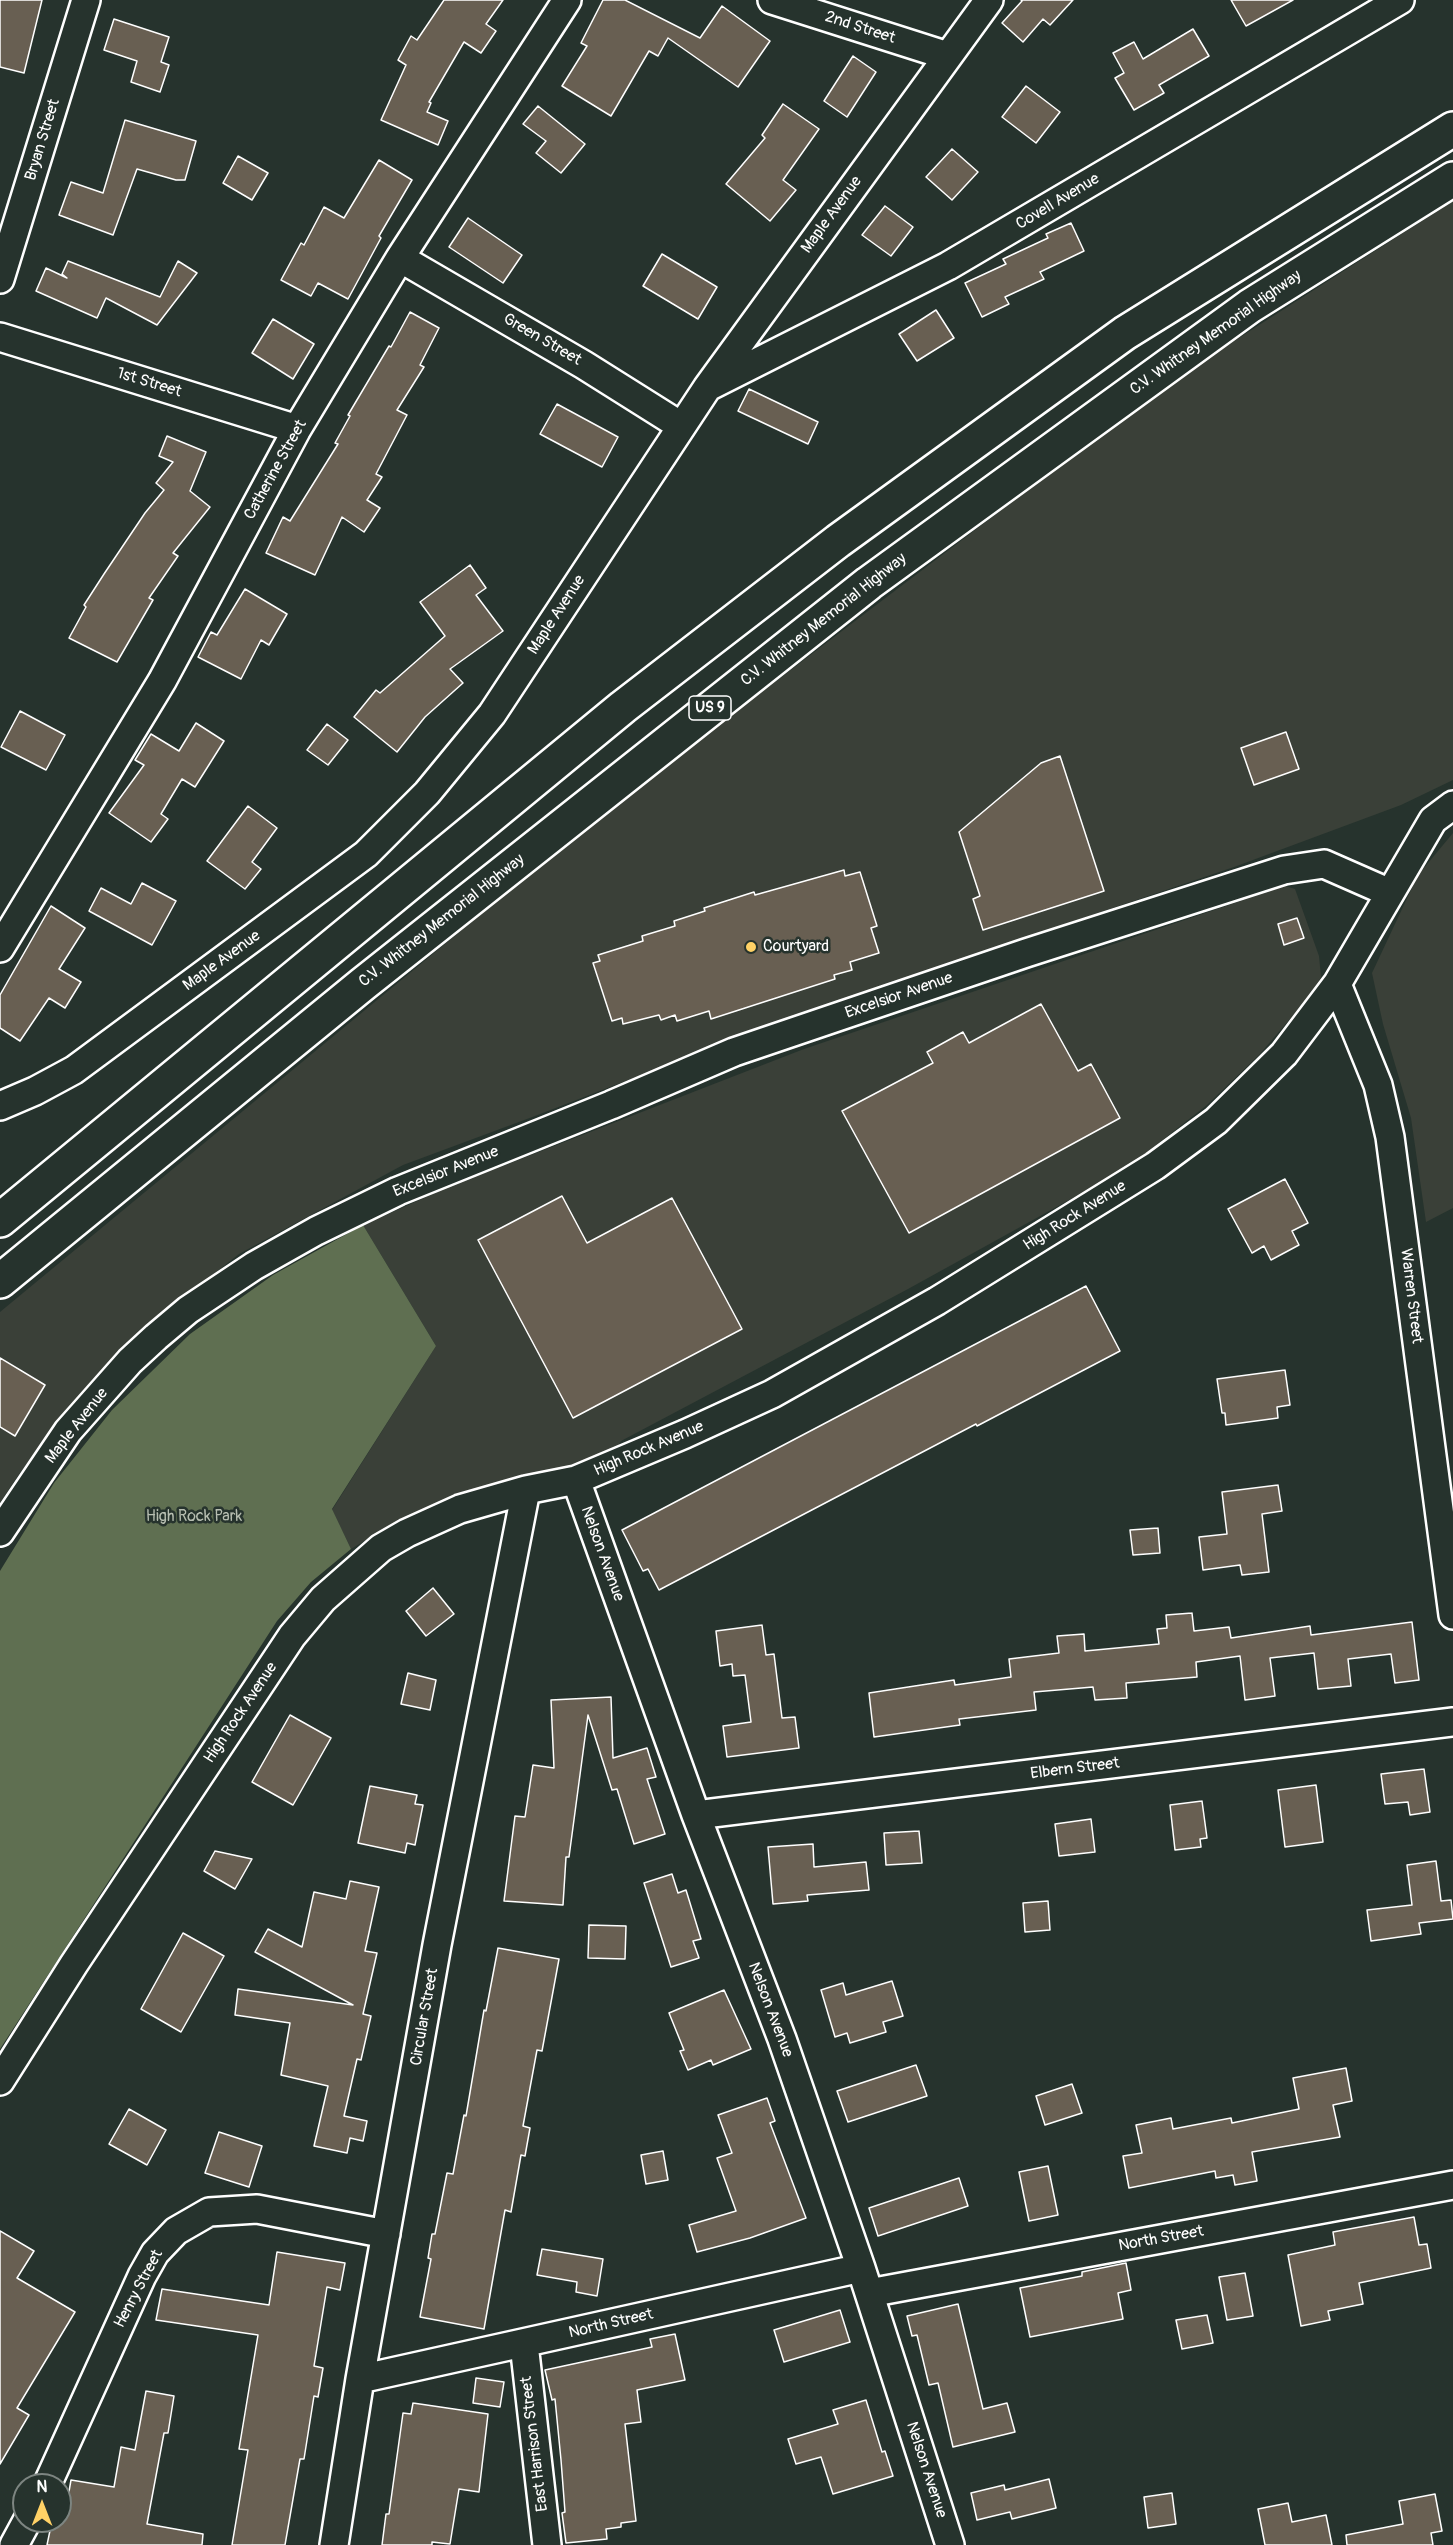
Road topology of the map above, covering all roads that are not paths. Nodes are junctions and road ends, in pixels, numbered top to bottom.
1 (86, 0) edge
2 (567, 0) edge
3 (772, 0) edge
4 (989, 0) edge
5 (1400, 0) edge
6 (948, 56) junction
7 (1453, 129) edge
8 (1453, 179) edge
9 (400, 258) junction
10 (0, 279) edge
11 (0, 337) edge
12 (707, 388) junction
13 (681, 426) junction
14 (297, 429) junction
15 (1453, 805) edge
16 (1390, 893) junction
17 (0, 948) edge
18 (1337, 984) junction
19 (0, 1106) edge
20 (0, 1220) edge
21 (316, 1231) joint
22 (0, 1281) edge
23 (576, 1480) junction
24 (526, 1490) junction
25 (0, 1532) edge
26 (1448, 1537) edge
27 (1453, 1615) edge
28 (1453, 1722) edge
29 (696, 1815) junction
30 (0, 2081) edge
31 (1453, 2185) edge
32 (386, 2234) junction
33 (861, 2268) junction
34 (869, 2293) junction
35 (524, 2344) junction
36 (360, 2379) junction
37 (52, 2473) edge
38 (334, 2545) edge
39 (547, 2545) edge
40 (950, 2545) edge

1 - 10 street, Bryan Street
2 - 9 street, Catherine Street
3 - 6 street, 2nd Street
4 - 6 street, Maple Avenue
5 - 12 street, Covell Avenue
6 - 12 street, Maple Avenue
7 - 20 highway
8 - 22 highway, C.V. Whitney Memorial Highway / US 9
9 - 13 street, Green Street
9 - 14 street, Catherine Street
11 - 14 street, 1st Street
12 - 13 street, Maple Avenue
13 - 19 street, Maple Avenue
14 - 17 street, Catherine Street
15 - 16 street
16 - 18 street, High Rock Avenue
16 - 21 street, Excelsior Avenue
18 - 23 street, High Rock Avenue
18 - 26 street, Warren Street
21 - 25 street, Maple Avenue
23 - 24 street, High Rock Avenue
23 - 29 street, Nelson Avenue
24 - 30 street, High Rock Avenue
24 - 32 street, Circular Street
26 - 27 street, Warren Street
28 - 29 street, Elbern Street
29 - 33 street, Nelson Avenue
31 - 34 street, North Street
32 - 36 street, Circular Street
32 - 37 street, Henry Street
33 - 34 street, Nelson Avenue
33 - 35 street, North Street
34 - 40 street, Nelson Avenue
35 - 36 street, North Street
35 - 39 street, East Harrison Street
36 - 38 street, Circular Street

